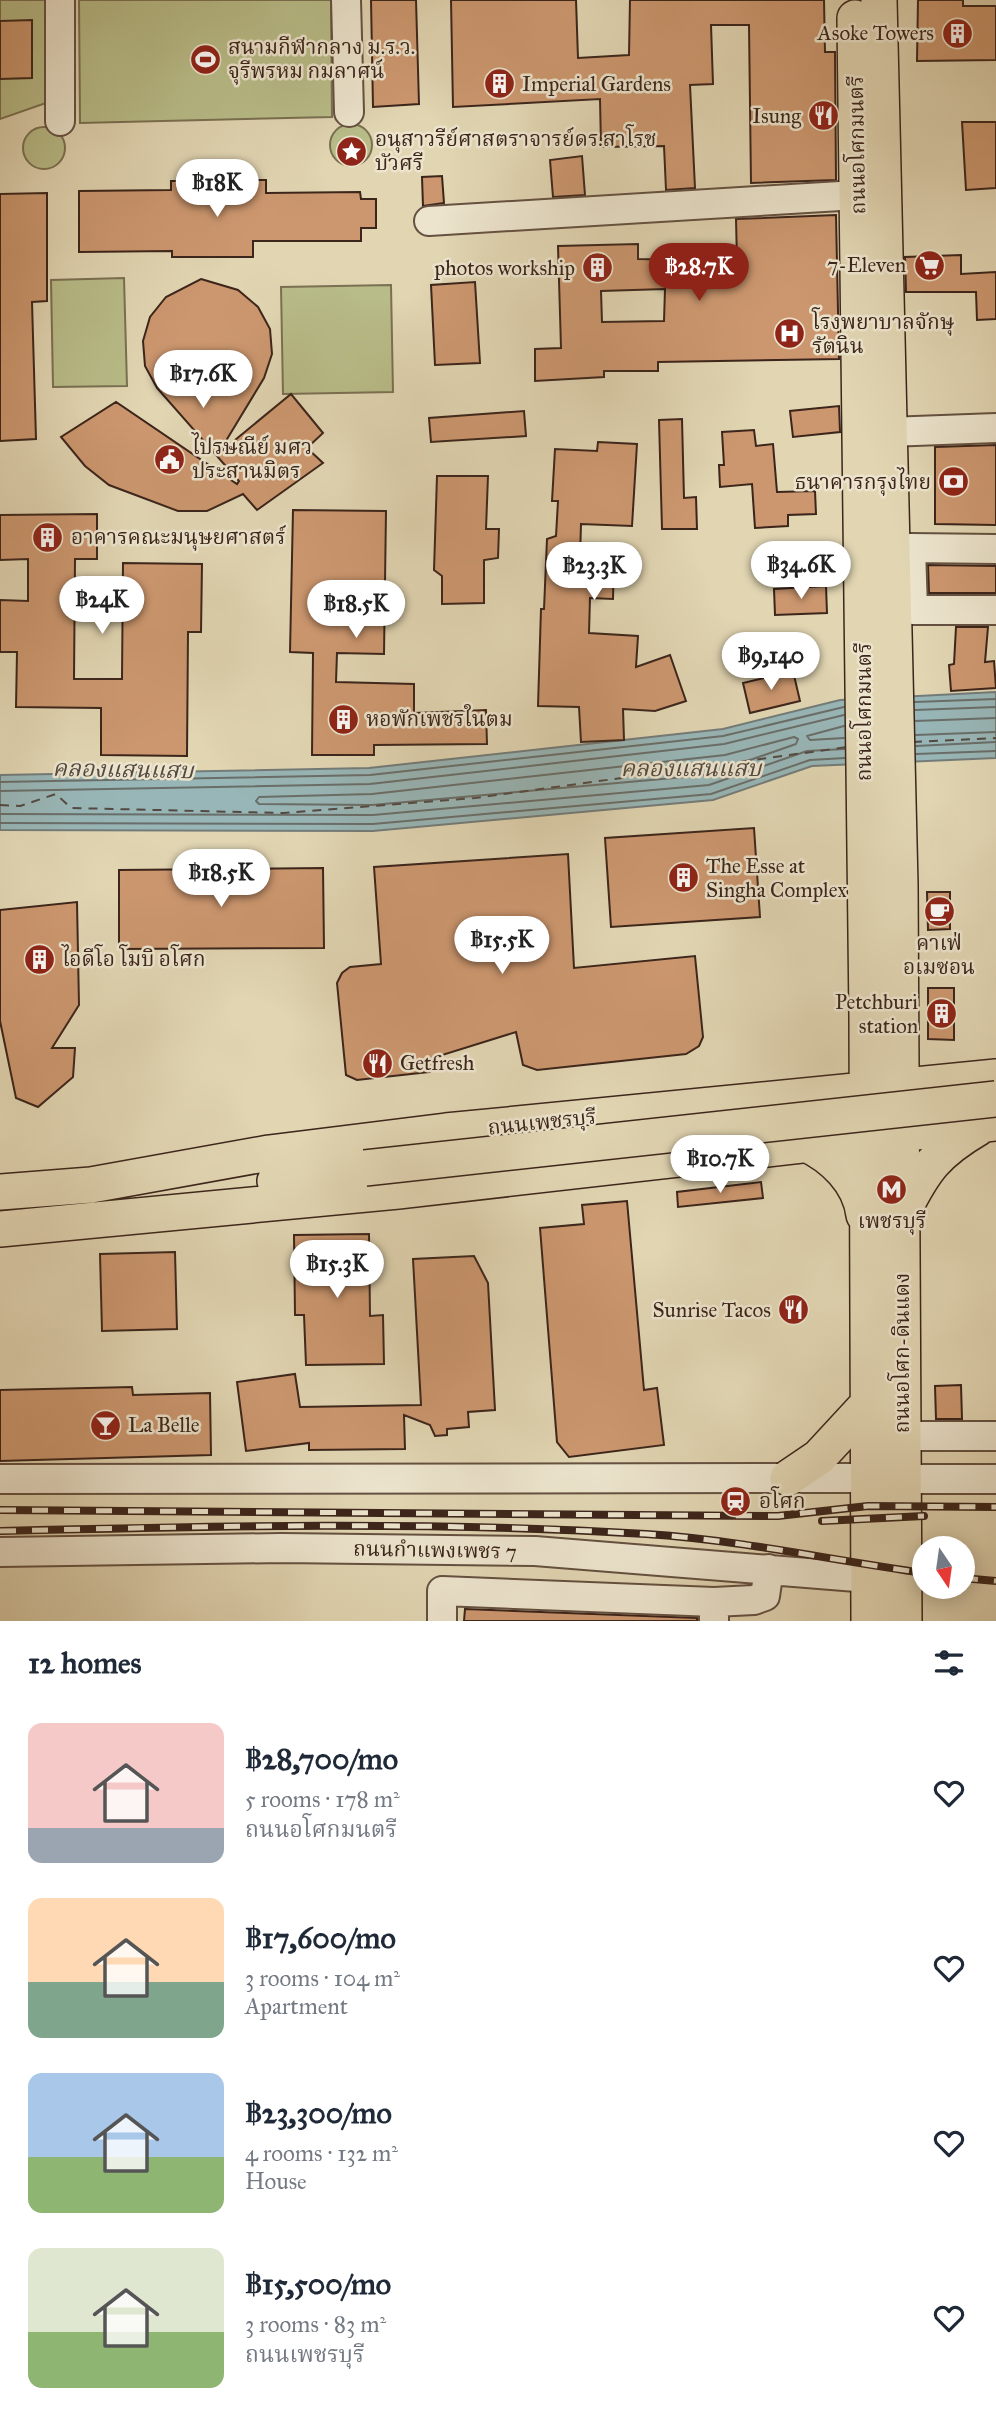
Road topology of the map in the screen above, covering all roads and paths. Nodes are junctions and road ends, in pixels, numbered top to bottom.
1 (60, 0) edge
2 (346, 0) edge
3 (855, 0) edge
4 (879, 0) edge
5 (349, 112) dead end
6 (60, 121) dead end
7 (858, 195) junction
8 (429, 221) dead end
9 (996, 428) edge
10 (888, 432) junction
11 (996, 549) edge
12 (890, 564) junction
13 (996, 610) edge
14 (883, 1020) junction
15 (900, 1086) junction
16 (866, 1088) junction
17 (798, 1095) junction
18 (991, 1100) edge
19 (650, 1111) junction
20 (902, 1133) junction
21 (868, 1136) junction
22 (804, 1143) junction
23 (656, 1160) junction
24 (91, 1185) junction
25 (220, 1189) junction
26 (0, 1192) edge
27 (902, 1213) junction
28 (97, 1221) junction
29 (0, 1229) edge
30 (868, 1243) junction
31 (868, 1404) junction
32 (902, 1436) junction
33 (996, 1436) edge
34 (788, 1478) junction
35 (867, 1478) junction
36 (0, 1479) edge
37 (902, 1479) junction
38 (996, 1479) edge
39 (0, 1552) edge
40 (769, 1569) junction
41 (869, 1578) junction
42 (714, 1612) edge
43 (442, 1621) edge
44 (869, 1621) edge
45 (904, 1621) edge

1 - 6 street
2 - 5 street
3 - 7 main road, ถนนอโศกมนตรี
4 - 10 main road, ถนนอโศกมนตรี
7 - 8 street
7 - 12 main road, ถนนอโศกมนตรี
9 - 10 street
10 - 12 main road, ถนนอโศกมนตรี
11 - 12 street
12 - 13 street
12 - 14 main road, ถนนอโศกมนตรี
12 - 14 main road, ถนนอโศกมนตรี
14 - 15 main road, ถนนอโศกมนตรี
14 - 16 main road, ถนนอโศกมนตรี
14 - 17 main road
14 - 18 main road
15 - 16 main road, ถนนเพชรบุรี
15 - 18 main road, ถนนเพชรบุรี
15 - 20 main road, ถนนอโศก-ดินแดง
16 - 17 main road, ถนนเพชรบุรี
16 - 21 main road, ถนนอโศก-ดินแดง
17 - 19 main road, ถนนเพชรบุรี
18 - 20 main road, ถนนเพชรบุรี
18 - 25 main road, ถนนเพชรบุรี, bridge
18 - 27 main road
19 - 23 main road
19 - 24 main road, ถนนเพชรบุรี
20 - 21 main road, ถนนเพชรบุรี
20 - 27 main road, ถนนอโศก-ดินแดง
21 - 22 main road, ถนนเพชรบุรี
21 - 30 main road, ถนนอโศก-ดินแดง
22 - 23 main road, ถนนเพชรบุรี
22 - 30 main road
23 - 28 main road, ถนนเพชรบุรี
24 - 25 main road, ถนนเพชรบุรี
24 - 26 main road, ถนนเพชรบุรี
25 - 28 main road, ถนนเพชรบุรี
27 - 32 main road, ถนนอโศก-ดินแดง
28 - 29 main road, ถนนเพชรบุรี
30 - 31 main road, ถนนอโศก-ดินแดง
31 - 34 main road
31 - 35 main road, ถนนอโศก-ดินแดง
32 - 33 street
32 - 37 main road, ถนนอโศก-ดินแดง
34 - 35 street
34 - 36 street
35 - 41 main road, ถนนอโศก-ดินแดง
37 - 38 street
37 - 45 main road, ถนนอโศก-ดินแดง
39 - 40 street, ถนนกำแพงเพชร 7
40 - 41 street, ถนนกำแพงเพชร 7
40 - 42 street
41 - 44 main road, ถนนอโศก-ดินแดง
42 - 43 street

